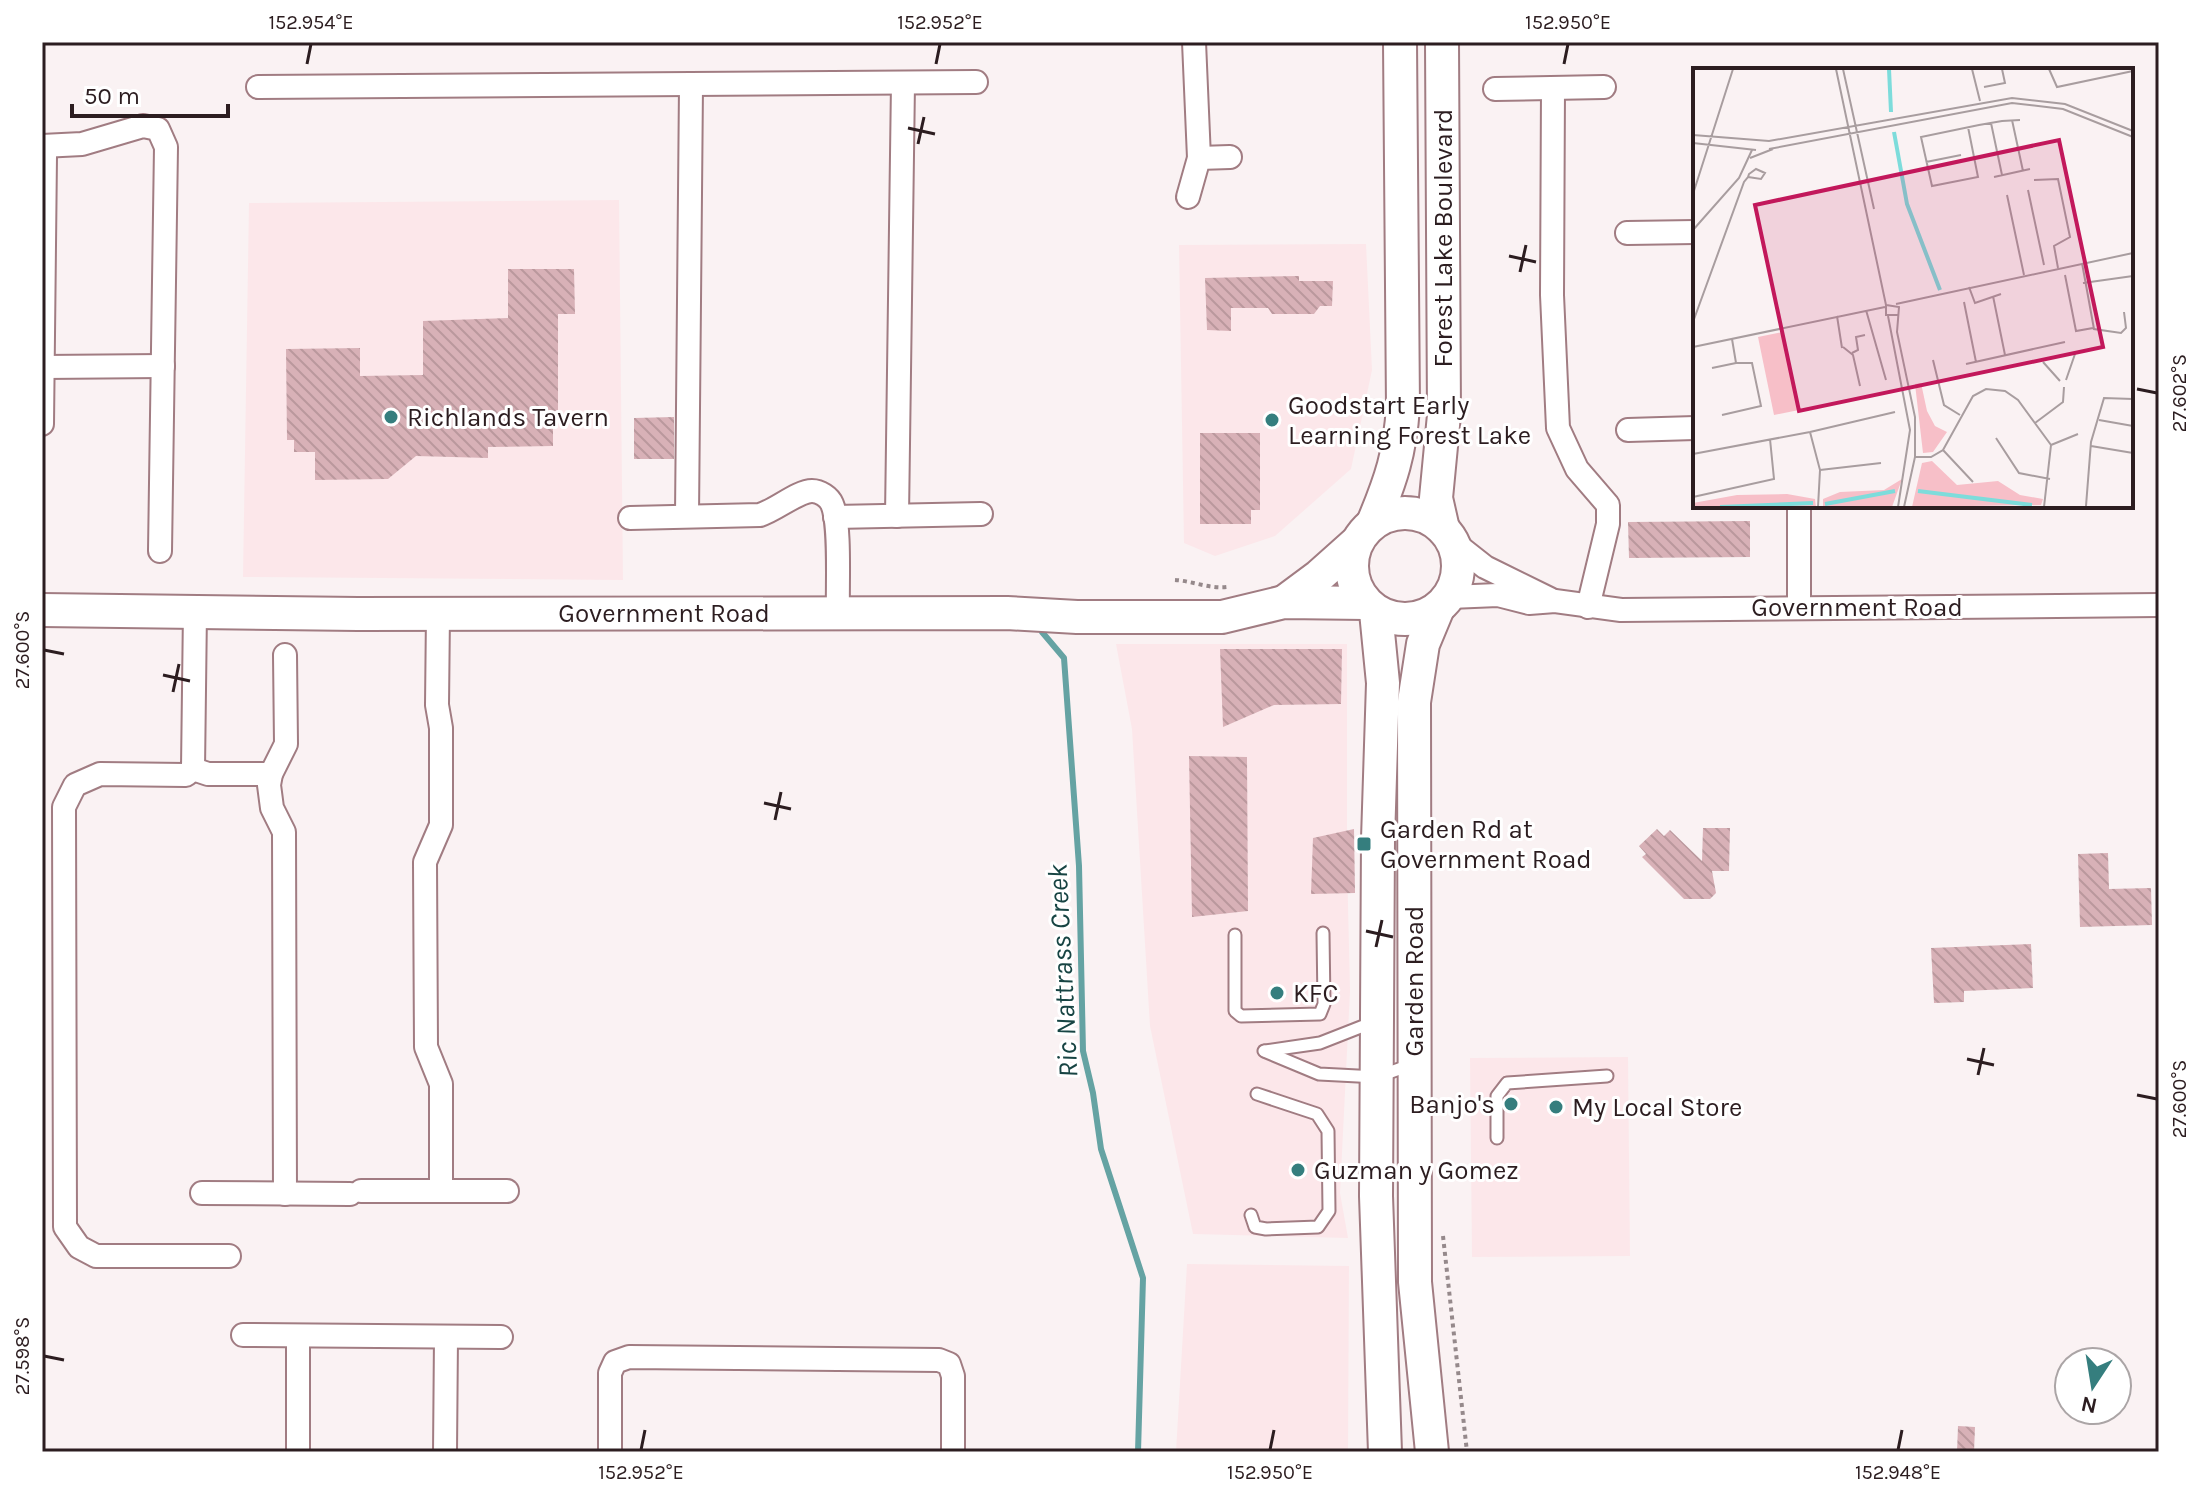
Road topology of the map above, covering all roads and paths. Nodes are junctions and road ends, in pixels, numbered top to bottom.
1 (1194, 42) edge
2 (1400, 42) edge
3 (1442, 42) edge
4 (976, 82) dead end
5 (903, 83) junction
6 (691, 86) junction
7 (258, 87) dead end
8 (1604, 87) dead end
9 (1553, 88) junction
10 (1495, 89) dead end
11 (42, 146) edge
12 (1230, 157) dead end
13 (1199, 158) junction
14 (1188, 197) dead end
15 (1693, 232) edge
16 (1627, 233) dead end
17 (163, 366) junction
18 (43, 367) edge
19 (42, 424) edge
20 (1693, 428) edge
21 (1628, 430) dead end
22 (1799, 508) edge
23 (981, 514) dead end
24 (687, 516) junction
25 (897, 516) junction
26 (835, 517) junction
27 (630, 518) dead end
28 (1365, 533) junction
29 (1448, 535) junction
30 (160, 551) dead end
31 (1175, 580) dead end
32 (1231, 586) dead end
33 (1555, 601) junction
34 (1284, 602) junction
35 (1444, 602) junction
36 (2159, 605) edge
37 (1371, 607) junction
38 (1588, 607) junction
39 (1799, 607) junction
40 (42, 610) edge
41 (195, 610) junction
42 (838, 612) junction
43 (438, 613) junction
44 (285, 655) dead end
45 (193, 769) junction
46 (271, 774) junction
47 (1323, 933) dead end
48 (1235, 935) dead end
49 (1377, 1021) junction
50 (1414, 1064) junction
51 (1607, 1076) dead end
52 (1377, 1077) junction
53 (1257, 1094) dead end
54 (1497, 1138) dead end
55 (441, 1191) junction
56 (507, 1191) dead end
57 (202, 1193) dead end
58 (285, 1194) junction
59 (1251, 1215) dead end
60 (229, 1256) dead end
61 (243, 1335) dead end
62 (298, 1337) junction
63 (446, 1337) junction
64 (501, 1337) dead end
65 (298, 1452) edge
66 (445, 1452) edge
67 (610, 1452) edge
68 (953, 1452) edge
69 (1385, 1452) edge
70 (1432, 1452) edge

1 - 13 street
2 - 28 main road, Forest Lake Boulevard
3 - 29 main road, Forest Lake Boulevard
4 - 5 street
5 - 6 street
5 - 25 street
6 - 7 street
6 - 24 street
8 - 9 street
9 - 10 street
9 - 38 street
11 - 17 street
11 - 18 street
12 - 13 street
13 - 14 street
15 - 16 street
17 - 18 street
17 - 30 street
18 - 19 street
20 - 21 street
22 - 39 street
23 - 25 street
24 - 26 street
24 - 27 street
25 - 26 street
26 - 42 street
28 - 29 main road
28 - 34 main road, Government Road
28 - 37 main road
29 - 33 street, Government Road
29 - 35 main road
31 - 32 path
33 - 35 street, Government Road
33 - 38 street, Government Road
34 - 37 main road, Government Road
34 - 42 main road, Government Road
35 - 37 main road
35 - 50 main road, Garden Road
36 - 39 street, Government Road
37 - 49 main road, Garden Road
38 - 39 street, Government Road
40 - 41 main road, Government Road
41 - 43 main road, Government Road
41 - 45 street
42 - 43 main road, Government Road
43 - 55 street
44 - 46 street
45 - 46 street
45 - 60 street
46 - 58 street
47 - 48 lane
49 - 52 main road, Garden Road
49 - 52 lane
50 - 52 lane
50 - 70 main road, Garden Road
51 - 54 lane
52 - 69 main road, Garden Road
53 - 59 lane
55 - 56 street
55 - 58 street
57 - 58 street
61 - 62 street
62 - 63 street
62 - 65 street
63 - 64 street
63 - 66 street
67 - 68 street

